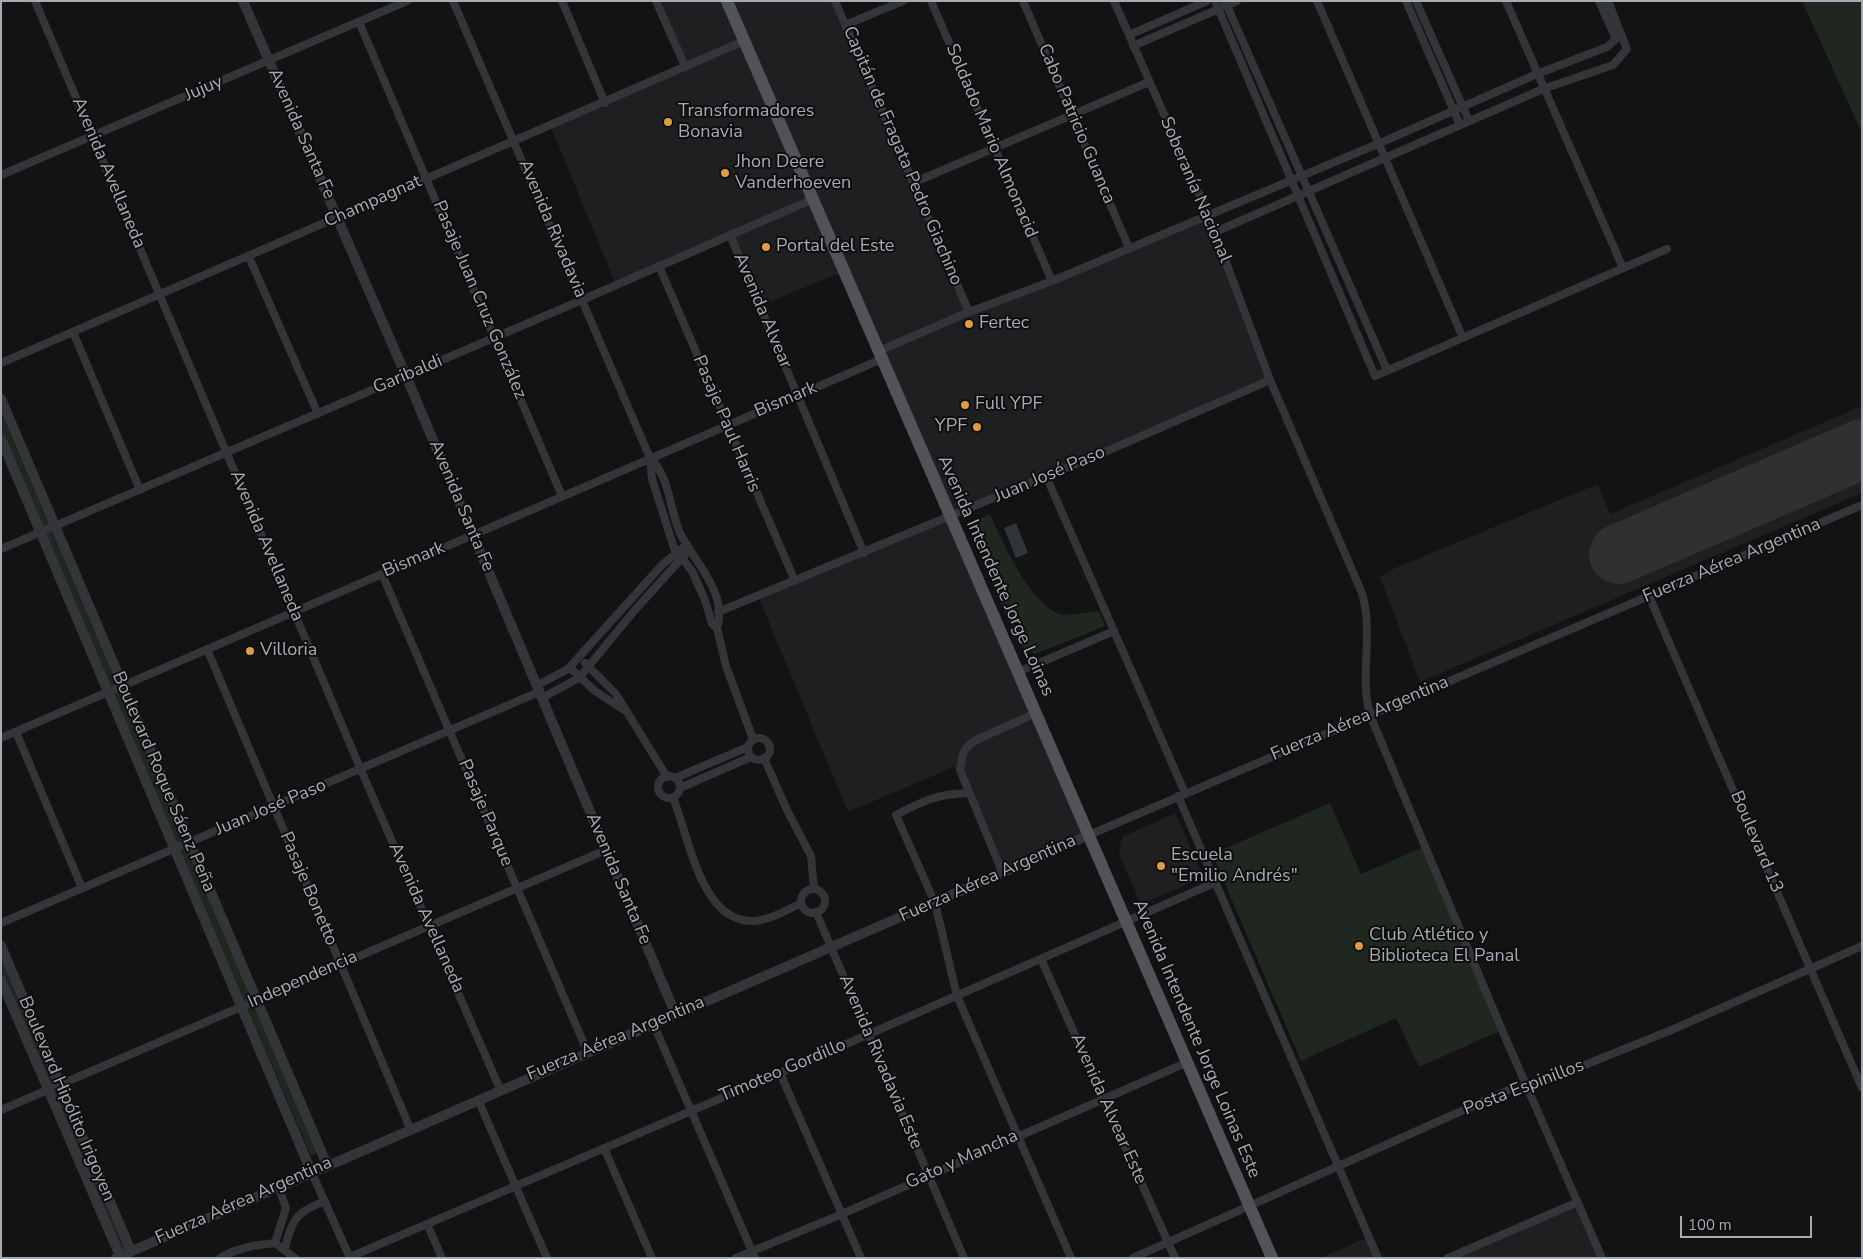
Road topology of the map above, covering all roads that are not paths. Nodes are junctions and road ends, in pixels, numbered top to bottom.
1 (35, 1) edge
2 (243, 1) edge
3 (406, 1) edge
4 (452, 1) edge
5 (562, 1) edge
6 (656, 1) edge
7 (727, 1) edge
8 (835, 1) edge
9 (903, 1) edge
10 (931, 1) edge
11 (1023, 1) edge
12 (1114, 1) edge
13 (1207, 1) edge
14 (1237, 1) edge
15 (1316, 1) edge
16 (1406, 1) edge
17 (1416, 1) edge
18 (1506, 1) edge
19 (1599, 1) edge
20 (1608, 1) edge
21 (1221, 4) edge
22 (359, 22) junction
23 (845, 25) junction
24 (1129, 35) junction
25 (744, 41) junction
26 (1133, 46) junction
27 (268, 61) junction
28 (685, 66) junction
29 (1537, 74) junction
30 (1149, 82) junction
31 (1543, 89) junction
32 (605, 103) junction
33 (1458, 108) junction
34 (1072, 113) junction
35 (1469, 121) junction
36 (1460, 125) junction
37 (92, 136) junction
38 (514, 140) junction
39 (1380, 143) junction
40 (994, 147) junction
41 (1385, 158) junction
42 (1, 175) edge
43 (1301, 175) junction
44 (427, 178) junction
45 (1291, 180) junction
46 (915, 182) junction
47 (1310, 191) junction
48 (1297, 196) junction
49 (813, 199) junction
50 (1208, 214) junction
51 (338, 219) junction
52 (1215, 232) junction
53 (730, 235) junction
54 (1129, 248) junction
55 (1667, 249) dead end
56 (249, 257) junction
57 (659, 266) junction
58 (1623, 268) junction
59 (1052, 281) junction
60 (160, 295) junction
61 (582, 300) junction
62 (969, 312) junction
63 (73, 332) junction
64 (495, 338) junction
65 (1463, 338) junction
66 (880, 355) junction
67 (1, 363) edge
68 (1387, 370) junction
69 (406, 376) junction
70 (1270, 380) junction
71 (796, 395) junction
72 (1, 398) edge
73 (318, 414) junction
74 (727, 425) junction
75 (1, 440) edge
76 (226, 453) junction
77 (650, 458) junction
78 (1046, 476) junction
79 (140, 490) junction
80 (562, 496) junction
81 (1862, 505) edge
82 (949, 517) junction
83 (56, 526) junction
84 (41, 532) junction
85 (473, 535) junction
86 (689, 546) junction
87 (1, 549) edge
88 (864, 552) junction
89 (679, 556) junction
90 (382, 574) junction
91 (794, 581) junction
92 (1649, 596) junction
93 (294, 612) junction
94 (718, 612) junction
95 (717, 628) junction
96 (1114, 631) junction
97 (207, 649) junction
98 (580, 658) junction
99 (589, 666) junction
100 (570, 668) junction
101 (1018, 672) junction
102 (579, 678) junction
103 (123, 686) junction
104 (109, 692) junction
105 (539, 692) junction
106 (624, 710) junction
107 (1036, 712) junction
108 (1370, 715) junction
109 (449, 730) junction
110 (16, 732) junction
111 (1, 738) edge
112 (753, 739) junction
113 (748, 747) junction
114 (751, 757) junction
115 (764, 758) junction
116 (361, 770) junction
117 (671, 777) junction
118 (680, 788) junction
119 (970, 793) junction
120 (1181, 794) junction
121 (673, 798) junction
122 (273, 807) junction
123 (1088, 835) junction
124 (189, 844) junction
125 (175, 849) junction
126 (606, 850) junction
127 (1003, 874) junction
128 (1214, 883) junction
129 (82, 888) junction
130 (518, 888) junction
131 (814, 889) junction
132 (801, 903) junction
133 (935, 903) junction
134 (816, 912) junction
135 (1127, 922) junction
136 (1, 923) edge
137 (430, 926) junction
138 (1, 946) edge
139 (1862, 946) edge
140 (831, 948) junction
141 (1041, 959) junction
142 (340, 963) junction
143 (1810, 969) junction
144 (1, 980) edge
145 (957, 996) junction
146 (256, 1000) junction
147 (242, 1007) junction
148 (675, 1013) junction
149 (653, 1023) junction
150 (868, 1035) junction
151 (588, 1053) junction
152 (1188, 1062) junction
153 (780, 1073) junction
154 (1527, 1084) junction
155 (60, 1085) junction
156 (1862, 1088) edge
157 (500, 1089) junction
158 (48, 1090) junction
159 (1103, 1099) junction
160 (692, 1109) junction
161 (1, 1110) edge
162 (410, 1128) junction
163 (1017, 1135) junction
164 (604, 1148) junction
165 (326, 1164) junction
166 (1338, 1167) junction
167 (311, 1172) junction
168 (929, 1174) junction
169 (517, 1185) junction
170 (278, 1186) junction
171 (325, 1201) junction
172 (1578, 1202) junction
173 (1249, 1206) junction
174 (842, 1214) junction
175 (426, 1224) junction
176 (1168, 1242) junction
177 (275, 1243) junction
178 (285, 1248) junction
179 (131, 1251) junction
180 (754, 1254) edge
181 (118, 1257) edge
182 (350, 1257) edge
183 (220, 1258) edge
184 (295, 1258) edge
185 (442, 1258) edge
186 (547, 1258) edge
187 (652, 1258) edge
188 (736, 1258) edge
189 (861, 1258) edge
190 (964, 1258) edge
191 (1071, 1258) edge
192 (1133, 1258) edge
193 (1175, 1258) edge
194 (1272, 1258) edge
195 (1378, 1258) edge
196 (1448, 1258) edge
197 (1602, 1258) edge

1 - 37 street, Avenida Avellaneda
2 - 27 street, Avenida Santa Fe
3 - 22 street, Jujuy
4 - 38 street, Avenida Rivadavia
5 - 32 street
6 - 28 street
7 - 25 main road, Avenida Intendente Jorge Loinas
8 - 23 street, Capitán de Fragata Pedro Giachino
9 - 23 street
10 - 40 street, Soldado Mario Almonacid
11 - 34 street, Cabo Patricio Guanca
12 - 24 street, Soberanía Nacional
13 - 24 street
14 - 21 street
15 - 39 street
16 - 33 street
17 - 33 street
18 - 29 street
19 - 29 street, Bismark
20 - 31 street
21 - 26 street
21 - 43 street
21 - 45 street
22 - 27 street, Jujuy
22 - 44 street, Pasaje Juan Cruz González
23 - 46 street, Capitán de Fragata Pedro Giachino
24 - 26 street, Soberanía Nacional
25 - 28 street, Champagnat
25 - 49 main road, Avenida Intendente Jorge Loinas
26 - 30 street, Soberanía Nacional
27 - 37 street, Jujuy
27 - 51 street, Avenida Santa Fe
28 - 32 street, Champagnat
29 - 31 street
29 - 33 street, Bismark
30 - 34 street
30 - 50 street, Soberanía Nacional
31 - 35 street
31 - 58 street
32 - 38 street, Champagnat
33 - 35 street
33 - 36 street
33 - 39 street, Bismark
34 - 40 street
34 - 54 street, Cabo Patricio Guanca
35 - 36 street
36 - 41 street
37 - 42 street, Jujuy
37 - 60 street, Avenida Avellaneda
38 - 44 street, Champagnat
38 - 61 street, Avenida Rivadavia
39 - 41 street
39 - 43 street, Bismark
40 - 46 street
40 - 59 street, Soldado Mario Almonacid
41 - 47 street
41 - 65 street
43 - 45 street, Bismark
43 - 47 street
44 - 51 street, Champagnat
44 - 64 street, Pasaje Juan Cruz González
45 - 48 street
45 - 50 street, Bismark
46 - 62 street, Capitán de Fragata Pedro Giachino
47 - 48 street
47 - 68 street
48 - 52 street
48 - 68 street
49 - 53 street, Garibaldi
49 - 66 main road, Avenida Intendente Jorge Loinas
50 - 52 street, Soberanía Nacional
50 - 54 street, Bismark
51 - 56 street, Champagnat
51 - 69 street, Avenida Santa Fe
52 - 70 street, Soberanía Nacional
53 - 57 street, Garibaldi
53 - 71 street, Avenida Alvear
54 - 59 street, Bismark
55 - 58 street
56 - 60 street, Champagnat
56 - 73 street
57 - 61 street, Garibaldi
57 - 74 street, Pasaje Paul Harris
58 - 65 street
59 - 62 street, Bismark
60 - 63 street, Champagnat
60 - 76 street, Avenida Avellaneda
61 - 64 street, Garibaldi
61 - 77 street, Avenida Rivadavia
62 - 66 street, Bismark
63 - 67 street, Champagnat
63 - 79 street
64 - 69 street, Garibaldi
64 - 80 street, Pasaje Juan Cruz González
65 - 68 street
66 - 71 street, Bismark
66 - 82 main road, Avenida Intendente Jorge Loinas
69 - 73 street, Garibaldi
69 - 85 street, Avenida Santa Fe
70 - 78 street, Juan José Paso
70 - 108 street, Soberanía Nacional
71 - 74 street, Bismark
71 - 88 street, Avenida Alvear
72 - 83 street, Boulevard Roque Sáenz Peña
73 - 76 street, Garibaldi
74 - 77 street, Bismark
74 - 91 street, Pasaje Paul Harris
75 - 84 street, Boulevard Roque Sáenz Peña
76 - 79 street, Garibaldi
76 - 93 street, Avenida Avellaneda
77 - 80 street, Bismark
77 - 86 street, Avenida Rivadavia
77 - 89 street, Avenida Rivadavia
78 - 82 street, Juan José Paso
78 - 96 street
79 - 83 street, Garibaldi
80 - 85 street, Bismark
81 - 92 street, Fuerza Aérea Argentina
82 - 88 street, Juan José Paso
82 - 101 main road, Avenida Intendente Jorge Loinas
83 - 84 street, Garibaldi
83 - 103 street, Boulevard Roque Sáenz Peña
84 - 87 street, Garibaldi
84 - 104 street, Boulevard Roque Sáenz Peña
85 - 90 street, Bismark
85 - 105 street, Avenida Santa Fe
86 - 89 street, Juan José Paso
86 - 94 street, Avenida Rivadavia
88 - 91 street, Juan José Paso
89 - 95 street, Avenida Rivadavia
89 - 98 street, Juan José Paso
89 - 99 street, Juan José Paso
90 - 93 street, Bismark
90 - 109 street, Pasaje Parque
91 - 94 street, Juan José Paso
92 - 108 street, Fuerza Aérea Argentina
92 - 143 street, Boulevard 13
93 - 97 street, Bismark
93 - 116 street, Avenida Avellaneda
94 - 95 street, Avenida Rivadavia
95 - 112 street, Avenida Rivadavia
96 - 101 street
96 - 120 street
97 - 103 street, Bismark
97 - 122 street, Pasaje Bonetto
98 - 99 street
98 - 100 street, Juan José Paso
99 - 102 street, Juan José Paso
99 - 106 street
100 - 102 street
100 - 105 street, Juan José Paso
101 - 107 main road, Avenida Intendente Jorge Loinas
102 - 105 street, Juan José Paso
102 - 106 street
103 - 104 street, Bismark
103 - 124 street, Boulevard Roque Sáenz Peña
104 - 110 street, Bismark
104 - 125 street, Boulevard Roque Sáenz Peña
105 - 109 street, Juan José Paso
105 - 126 street, Avenida Santa Fe
106 - 117 street
107 - 119 street
107 - 123 main road, Avenida Intendente Jorge Loinas
108 - 120 street, Fuerza Aérea Argentina
108 - 154 street, Soberanía Nacional
109 - 116 street, Juan José Paso
109 - 130 street, Pasaje Parque
110 - 111 street, Bismark
110 - 129 street
112 - 113 street
112 - 115 street
113 - 114 street
113 - 117 street
114 - 115 street
114 - 118 street
115 - 131 street
116 - 122 street, Juan José Paso
116 - 137 street, Avenida Avellaneda
117 - 118 street
117 - 121 street
118 - 121 street
119 - 127 street
119 - 133 street
120 - 123 street, Fuerza Aérea Argentina
120 - 128 street
121 - 132 street
122 - 124 street, Juan José Paso
122 - 142 street, Pasaje Bonetto
123 - 127 street, Fuerza Aérea Argentina
123 - 135 main road, Avenida Intendente Jorge Loinas Este
124 - 125 street, Juan José Paso
124 - 146 street, Boulevard Roque Sáenz Peña
125 - 129 street, Juan José Paso
125 - 147 street, Boulevard Roque Sáenz Peña
126 - 130 street, Independencia
126 - 148 street, Avenida Santa Fe
127 - 133 street, Fuerza Aérea Argentina
128 - 135 street, Timoteo Gordillo
128 - 166 street
129 - 136 street, Juan José Paso
130 - 137 street, Independencia
130 - 151 street, Pasaje Parque
131 - 132 street
131 - 134 street
132 - 134 street
133 - 140 street, Fuerza Aérea Argentina
133 - 145 street
134 - 140 street
135 - 141 street, Timoteo Gordillo
135 - 152 main road, Avenida Intendente Jorge Loinas Este
137 - 142 street, Independencia
137 - 157 street, Avenida Avellaneda
138 - 155 street, Boulevard Hipólito Irigoyen
139 - 143 street, Posta Espinillos
140 - 148 street, Fuerza Aérea Argentina
140 - 150 street, Avenida Rivadavia Este
141 - 145 street, Timoteo Gordillo
141 - 159 street, Avenida Alvear Este
142 - 146 street, Independencia
142 - 162 street, Pasaje Bonetto
143 - 154 street, Posta Espinillos
143 - 156 street, Boulevard 13
144 - 158 street, Boulevard Hipólito Irigoyen
145 - 150 street, Timoteo Gordillo
145 - 163 street
146 - 147 street, Independencia
146 - 165 street, Boulevard Roque Sáenz Peña
147 - 155 street, Independencia
147 - 167 street, Boulevard Roque Sáenz Peña
148 - 149 street, Fuerza Aérea Argentina
149 - 151 street, Fuerza Aérea Argentina
149 - 160 street
150 - 153 street, Timoteo Gordillo
150 - 168 street, Avenida Rivadavia Este
151 - 157 street, Fuerza Aérea Argentina
152 - 159 street, Gato y Mancha
152 - 173 main road, Avenida Intendente Jorge Loinas Este
153 - 160 street, Timoteo Gordillo
153 - 174 street
154 - 166 street, Posta Espinillos
154 - 172 street, Soberanía Nacional
155 - 158 street, Independencia
155 - 179 street, Boulevard Hipólito Irigoyen
157 - 162 street, Fuerza Aérea Argentina
157 - 169 street
158 - 161 street, Independencia
158 - 181 street, Boulevard Hipólito Irigoyen
159 - 163 street, Gato y Mancha
159 - 176 street, Avenida Alvear Este
160 - 164 street, Timoteo Gordillo
160 - 180 street
162 - 165 street, Fuerza Aérea Argentina
163 - 168 street, Gato y Mancha
163 - 191 street
164 - 169 street, Timoteo Gordillo
164 - 187 street
165 - 167 street, Fuerza Aérea Argentina
166 - 173 street, Posta Espinillos
166 - 195 street
167 - 170 street, Fuerza Aérea Argentina
167 - 171 street
168 - 174 street, Gato y Mancha
168 - 190 street, Avenida Rivadavia Este
169 - 175 street, Timoteo Gordillo
169 - 186 street
170 - 177 street
170 - 179 street, Fuerza Aérea Argentina
171 - 178 street
171 - 182 street
172 - 196 street
172 - 197 street, Soberanía Nacional
173 - 176 street, Posta Espinillos
173 - 194 main road, Avenida Intendente Jorge Loinas Este
174 - 180 street, Gato y Mancha
174 - 189 street
175 - 182 street, Timoteo Gordillo
175 - 185 street
176 - 192 street, Posta Espinillos
176 - 193 street, Avenida Alvear Este
177 - 178 street
177 - 183 street
178 - 184 street
179 - 181 street, Fuerza Aérea Argentina
180 - 188 street, Gato y Mancha

